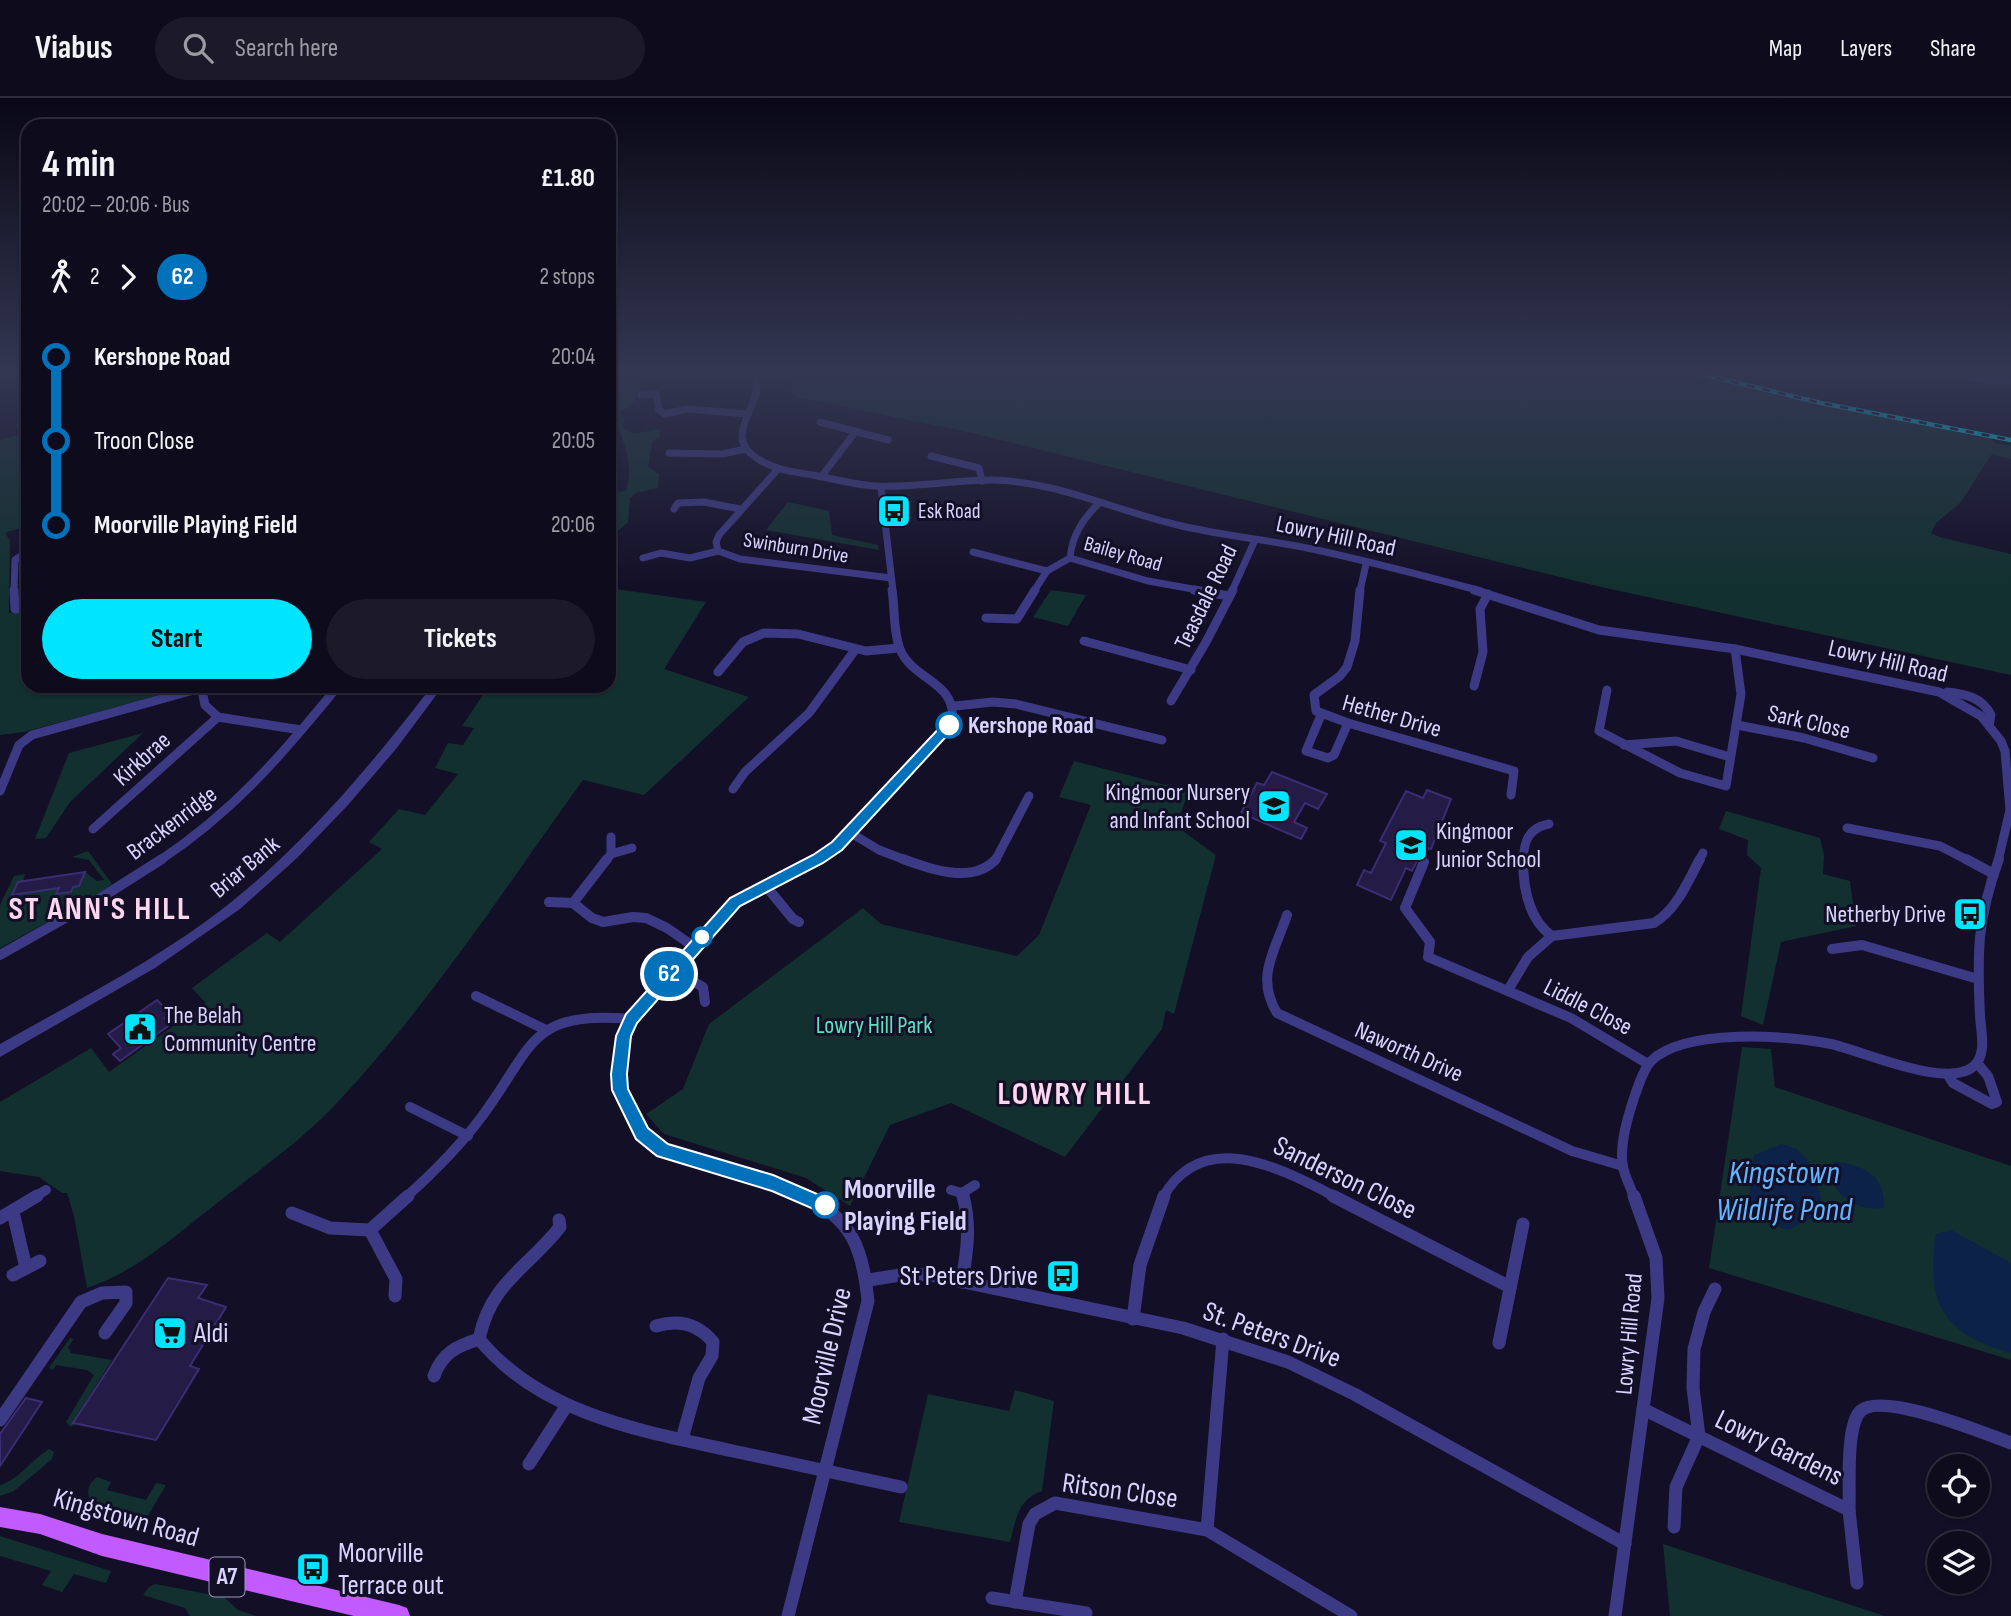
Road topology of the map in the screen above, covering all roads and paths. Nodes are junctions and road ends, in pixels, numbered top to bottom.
1 (745, 445) edge
2 (845, 445) edge
3 (746, 449) junction
4 (669, 453) dead end
5 (931, 456) dead end
6 (778, 469) junction
7 (821, 477) junction
8 (982, 481) junction
9 (881, 487) junction
10 (1099, 503) junction
11 (674, 504) dead end
12 (740, 509) junction
13 (1255, 540) junction
14 (642, 548) dead end
15 (718, 551) junction
16 (973, 552) dead end
17 (661, 553) junction
18 (21, 556) edge
19 (643, 558) dead end
20 (1070, 558) junction
21 (1366, 564) junction
22 (1047, 571) junction
23 (891, 578) junction
24 (1488, 594) junction
25 (1229, 596) junction
26 (21, 608) edge
27 (986, 618) dead end
28 (1084, 641) dead end
29 (900, 648) junction
30 (1735, 649) junction
31 (855, 650) junction
32 (1191, 670) junction
33 (718, 673) dead end
34 (1474, 686) dead end
35 (1607, 690) dead end
36 (180, 693) edge
37 (202, 693) edge
38 (332, 693) edge
39 (432, 693) edge
40 (1171, 701) dead end
41 (955, 706) junction
42 (1321, 715) junction
43 (218, 717) junction
44 (1348, 723) junction
45 (1737, 725) junction
46 (301, 730) junction
47 (1162, 740) dead end
48 (1663, 742) junction
49 (1623, 745) junction
50 (1730, 757) junction
51 (1873, 758) dead end
52 (1665, 764) junction
53 (733, 789) dead end
54 (0, 791) edge
55 (1511, 795) dead end
56 (1029, 796) dead end
57 (1541, 823) dead end
58 (1847, 828) dead end
59 (93, 829) dead end
60 (851, 833) junction
61 (611, 837) dead end
62 (632, 848) dead end
63 (1703, 853) dead end
64 (611, 854) junction
65 (1424, 862) dead end
66 (1994, 874) junction
67 (765, 885) junction
68 (550, 902) dead end
69 (573, 903) junction
70 (1287, 915) dead end
71 (799, 922) dead end
72 (1552, 936) junction
73 (693, 946) junction
74 (1832, 949) dead end
75 (0, 955) edge
76 (673, 970) junction
77 (1978, 979) junction
78 (1508, 990) junction
79 (476, 996) dead end
80 (705, 1002) dead end
81 (631, 1019) junction
82 (546, 1030) junction
83 (0, 1051) edge
84 (1977, 1063) junction
85 (1648, 1064) junction
86 (1948, 1075) junction
87 (410, 1107) dead end
88 (468, 1136) junction
89 (1623, 1166) junction
90 (975, 1185) dead end
91 (46, 1189) dead end
92 (13, 1212) junction
93 (292, 1213) dead end
94 (0, 1218) edge
95 (559, 1220) dead end
96 (1523, 1224) dead end
97 (370, 1230) junction
98 (40, 1261) dead end
99 (26, 1268) junction
100 (13, 1275) dead end
101 (869, 1280) junction
102 (962, 1282) junction
103 (1510, 1287) junction
104 (1714, 1289) dead end
105 (394, 1296) dead end
106 (1133, 1319) junction
107 (656, 1326) dead end
108 (105, 1333) dead end
109 (479, 1339) junction
110 (1223, 1339) junction
111 (1499, 1343) dead end
112 (434, 1376) dead end
113 (567, 1405) junction
114 (1643, 1409) junction
115 (0, 1420) edge
116 (1699, 1436) junction
117 (682, 1439) junction
118 (2011, 1443) edge
119 (529, 1464) dead end
120 (825, 1471) junction
121 (901, 1487) dead end
122 (1849, 1510) junction
123 (0, 1517) edge
124 (1674, 1527) dead end
125 (1208, 1530) junction
126 (1625, 1544) junction
127 (1857, 1583) dead end
128 (992, 1598) dead end
129 (1015, 1602) junction
130 (1086, 1613) dead end
131 (398, 1616) edge
132 (788, 1616) edge
133 (1351, 1616) edge
134 (1615, 1616) edge

1 - 3 street
2 - 7 street
3 - 4 street
3 - 6 street, Lowry Hill Road
5 - 8 street
6 - 7 street, Lowry Hill Road
6 - 12 street, Swinburn Drive
7 - 9 street, Lowry Hill Road
8 - 9 street, Lowry Hill Road
8 - 10 street, Lowry Hill Road
9 - 23 street
10 - 13 street, Lowry Hill Road
10 - 20 street, Bailey Road
11 - 12 street
12 - 15 street, Swinburn Drive
13 - 21 street, Lowry Hill Road
13 - 25 street, Teasdale Road
14 - 17 street
15 - 17 street
15 - 23 street, Swinburn Drive
16 - 22 street
17 - 19 street
18 - 26 street
20 - 22 street
20 - 25 street, Bailey Road
21 - 24 street, Lowry Hill Road
21 - 42 street, Hether Drive
22 - 27 street
23 - 29 street
24 - 30 street, Lowry Hill Road
24 - 34 street
25 - 32 street, Teasdale Road
28 - 32 street, Teasdale Road
29 - 31 street
29 - 41 street
30 - 45 street, Sark Close
30 - 66 street, Lowry Hill Road
31 - 33 street
31 - 53 street
32 - 40 street, Teasdale Road
35 - 49 street, Sark Close
36 - 54 street
37 - 43 street
38 - 46 street, Brackenridge
39 - 83 street, Briar Bank
41 - 47 street
41 - 60 street, Moorville Drive
42 - 44 street, Hether Drive
42 - 44 street
43 - 46 street
43 - 59 street, Kirkbrae
44 - 55 street, Hether Drive
45 - 50 street, Sark Close
45 - 51 street, Sark Close
46 - 75 street, Brackenridge
48 - 49 street
48 - 50 street
48 - 52 street
49 - 52 street, Sark Close
50 - 52 street, Sark Close
56 - 60 street
57 - 72 street, Liddle Close
58 - 66 street
60 - 67 street, Moorville Drive
61 - 64 street
62 - 64 street
63 - 72 street, Liddle Close
64 - 69 street
65 - 78 street, Liddle Close
66 - 77 street, Lowry Hill Road
67 - 71 street
67 - 73 street, Moorville Drive
68 - 69 street
69 - 73 street
70 - 89 street, Naworth Drive
72 - 78 street, Liddle Close
73 - 76 street, Moorville Drive
74 - 77 street
76 - 80 street
76 - 81 street, Moorville Drive
77 - 84 street, Lowry Hill Road
78 - 85 street, Liddle Close
79 - 82 street
81 - 82 street
81 - 101 street, Moorville Drive
82 - 88 street
84 - 86 street
84 - 86 street
85 - 86 street
85 - 89 street, Lowry Hill Road
87 - 88 street
88 - 97 street
89 - 114 street, Lowry Hill Road
90 - 102 street
91 - 92 street
92 - 94 street
92 - 99 street
93 - 97 street
95 - 109 street
96 - 103 street
97 - 105 street
98 - 99 street
99 - 100 street
101 - 102 street, St. Peters Drive
101 - 120 street, Moorville Drive
102 - 106 street, St. Peters Drive
103 - 106 street, Sanderson Close
103 - 111 street
104 - 116 street
106 - 110 street, St. Peters Drive
107 - 117 street
108 - 115 street
109 - 112 street
109 - 113 street
110 - 125 street, Ritson Close
110 - 126 street, St. Peters Drive
113 - 117 street
113 - 119 street
114 - 116 street, Lowry Gardens
114 - 126 street, Lowry Hill Road
116 - 122 street, Lowry Gardens
116 - 124 street
117 - 120 street
118 - 122 street, Lowry Gardens
120 - 121 street
120 - 132 street, Moorville Drive
122 - 127 street
123 - 131 main road, Kingstown Road / A7
125 - 129 street, Ritson Close
125 - 133 street, Ritson Close
126 - 134 street, Lowry Hill Road
128 - 129 street
129 - 130 street

